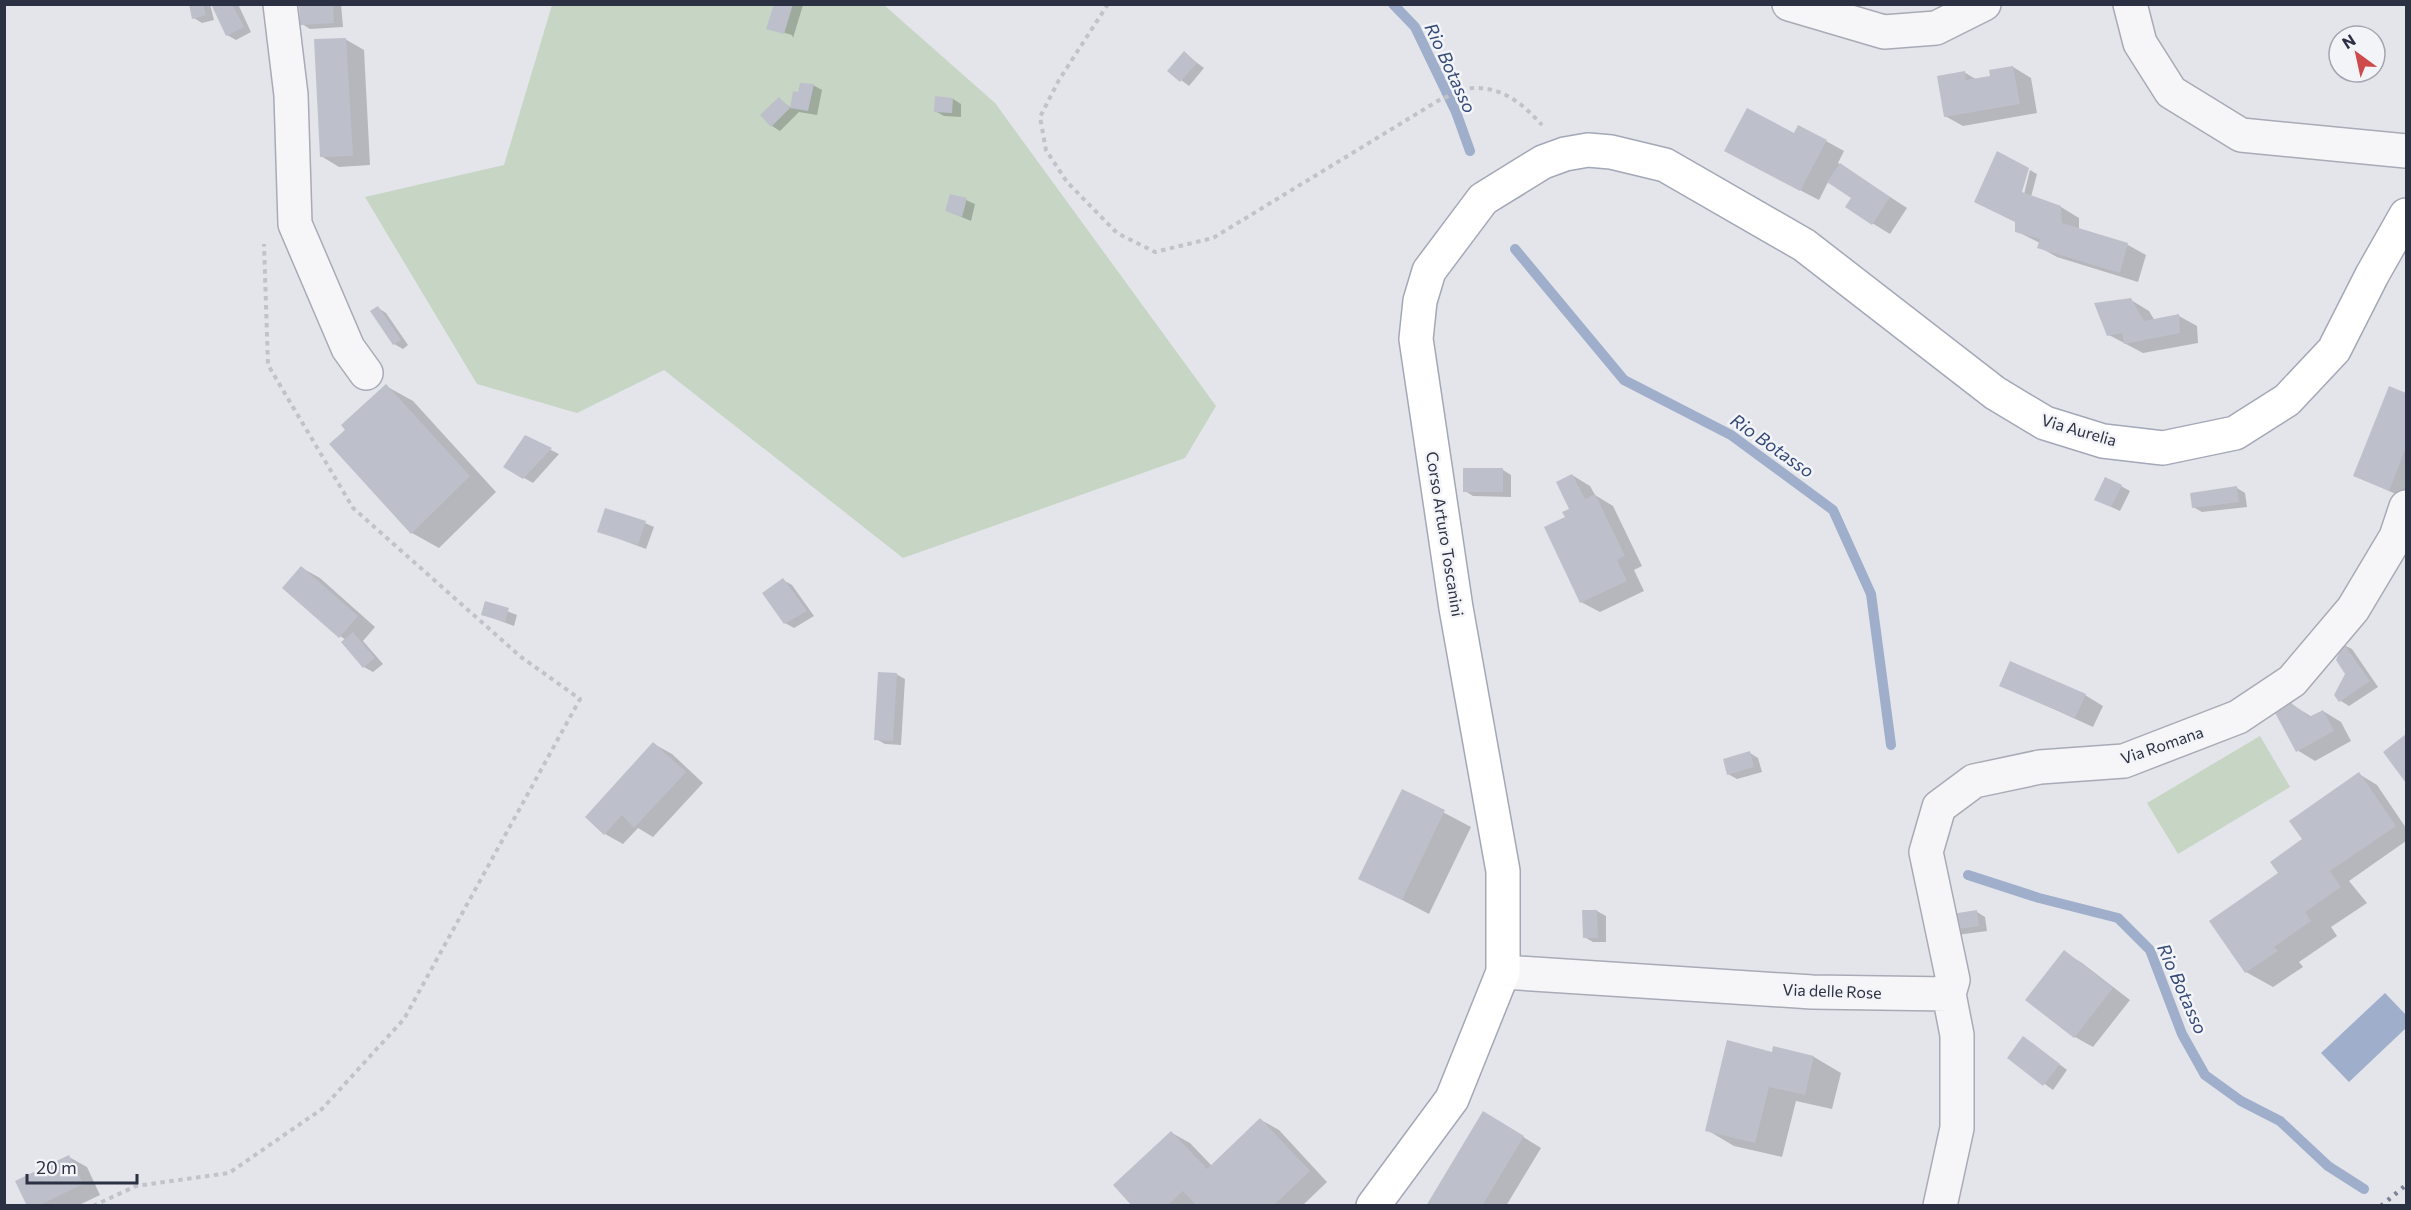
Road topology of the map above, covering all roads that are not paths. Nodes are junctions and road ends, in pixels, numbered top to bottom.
1 (280, 4) edge
2 (1789, 4) edge
3 (1984, 4) edge
4 (2130, 4) edge
5 (2406, 151) edge
6 (2406, 215) edge
7 (1804, 245) joint
8 (366, 373) dead end
9 (2406, 507) edge
10 (1503, 972) junction
11 (1949, 994) junction
12 (1373, 1206) edge
13 (1940, 1206) edge

1 - 8 street
2 - 3 street
4 - 5 street
6 - 7 main road, Via Aurelia
7 - 10 main road, Corso Arturo Toscanini
9 - 11 street, Via Romana
10 - 11 street, Via delle Rose
10 - 12 main road, Corso Arturo Toscanini
11 - 13 street

